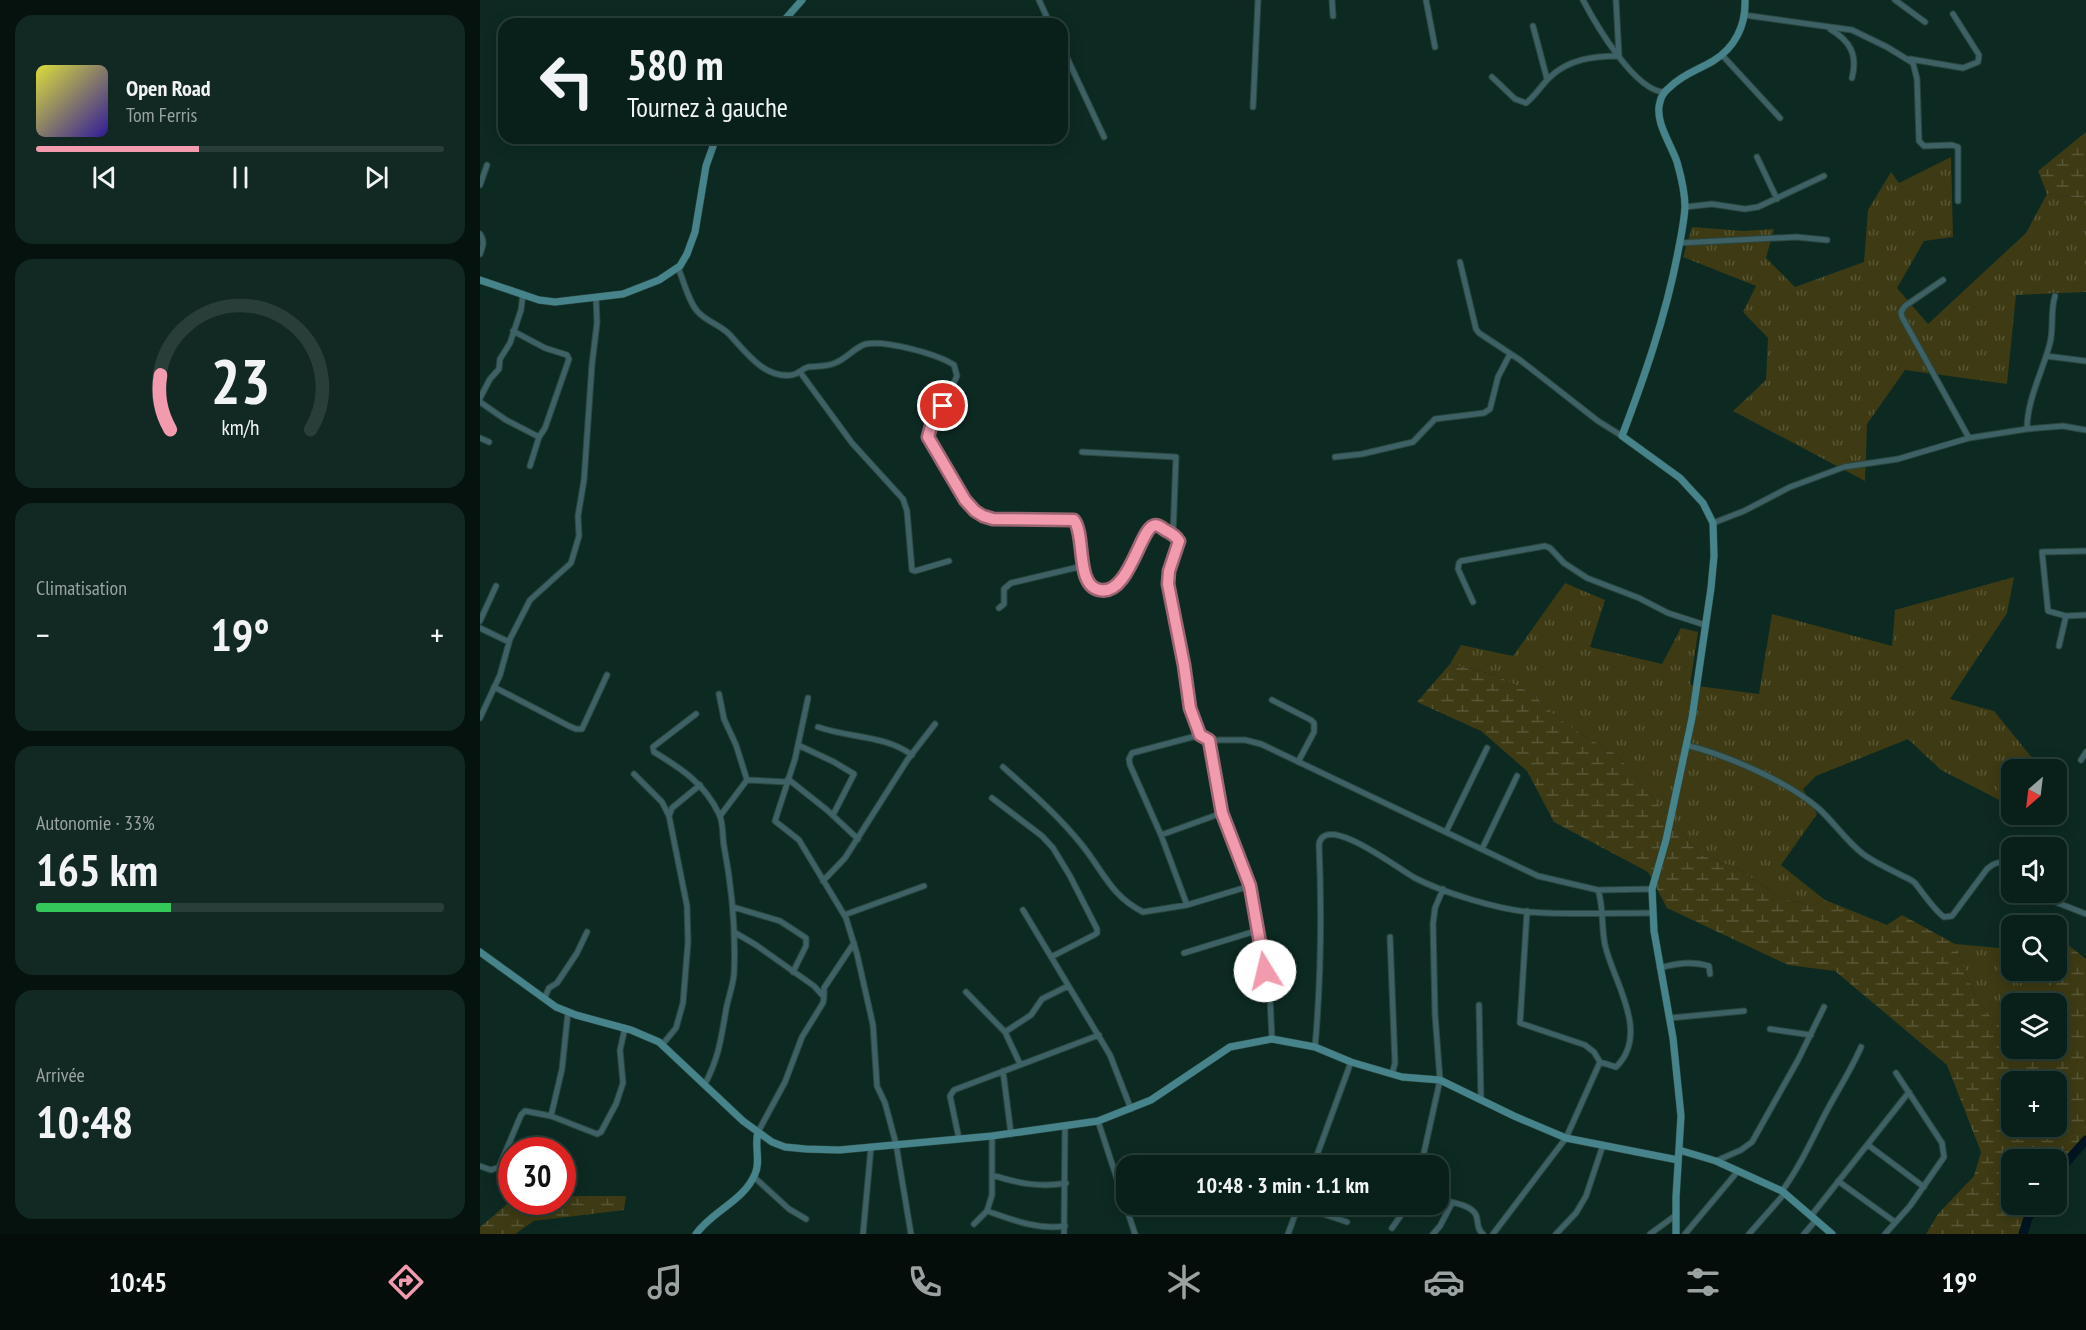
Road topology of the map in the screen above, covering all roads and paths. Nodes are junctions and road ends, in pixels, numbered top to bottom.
1 (802, 0) edge
2 (1039, 0) edge
3 (1258, 0) edge
4 (1332, 0) edge
5 (1426, 0) edge
6 (1583, 0) edge
7 (1616, 0) edge
8 (1744, 0) edge
9 (1895, 0) edge
10 (1953, 14) dead end
11 (1744, 15) junction
12 (1333, 16) dead end
13 (786, 18) edge
14 (1047, 18) edge
15 (1925, 22) dead end
16 (1533, 26) dead end
17 (1829, 28) junction
18 (1435, 47) dead end
19 (1722, 55) junction
20 (1619, 56) junction
21 (1908, 59) junction
22 (1068, 60) edge
23 (1492, 77) dead end
24 (1852, 78) dead end
25 (1548, 79) junction
26 (1664, 92) junction
27 (1253, 107) dead end
28 (1780, 118) dead end
29 (1104, 137) dead end
30 (714, 144) edge
31 (1757, 157) dead end
32 (487, 165) dead end
33 (1824, 176) dead end
34 (480, 185) edge
35 (1777, 199) junction
36 (1958, 201) dead end
37 (1685, 207) junction
38 (480, 234) edge
39 (1827, 240) dead end
40 (1680, 243) junction
41 (480, 254) edge
42 (1460, 262) dead end
43 (678, 268) junction
44 (480, 280) edge
45 (1943, 280) dead end
46 (523, 294) junction
47 (2055, 296) dead end
48 (596, 297) junction
49 (513, 330) junction
50 (1510, 354) junction
51 (2046, 356) junction
52 (2086, 361) edge
53 (800, 372) junction
54 (480, 400) edge
55 (2027, 429) junction
56 (2086, 430) edge
57 (1622, 436) junction
58 (539, 437) junction
59 (2086, 437) edge
60 (480, 438) edge
61 (1969, 438) junction
62 (489, 442) dead end
63 (1082, 452) dead end
64 (1335, 457) dead end
65 (530, 466) dead end
66 (1713, 523) junction
67 (1173, 535) junction
68 (2086, 551) edge
69 (949, 561) dead end
70 (1083, 566) junction
71 (496, 586) dead end
72 (1473, 602) dead end
73 (999, 608) dead end
74 (2086, 615) edge
75 (2066, 616) junction
76 (480, 621) edge
77 (1705, 625) junction
78 (480, 628) edge
79 (509, 642) junction
80 (2059, 646) dead end
81 (607, 675) dead end
82 (494, 687) junction
83 (719, 694) dead end
84 (808, 698) dead end
85 (1272, 700) dead end
86 (696, 714) dead end
87 (480, 718) edge
88 (934, 724) dead end
89 (818, 727) dead end
90 (1200, 735) junction
91 (1209, 740) junction
92 (798, 745) junction
93 (1686, 745) junction
94 (1487, 748) dead end
95 (2086, 752) edge
96 (912, 754) junction
97 (2081, 760) dead end
98 (1298, 762) junction
99 (1003, 767) dead end
100 (634, 774) dead end
101 (1517, 776) dead end
102 (747, 780) junction
103 (787, 781) junction
104 (700, 785) junction
105 (992, 798) dead end
106 (1222, 813) junction
107 (833, 814) junction
108 (669, 816) junction
109 (720, 816) junction
110 (1446, 832) junction
111 (1161, 835) junction
112 (858, 839) junction
113 (1482, 849) junction
114 (2001, 863) edge
115 (823, 881) junction
116 (924, 886) dead end
117 (1250, 886) junction
118 (1443, 889) junction
119 (1652, 889) junction
120 (1598, 890) junction
121 (2058, 903) edge
122 (1187, 905) junction
123 (733, 907) junction
124 (1023, 910) dead end
125 (1527, 912) junction
126 (1601, 913) junction
127 (1653, 913) junction
128 (2086, 914) edge
129 (844, 915) junction
130 (1259, 930) junction
131 (587, 932) dead end
132 (734, 932) junction
133 (1390, 937) dead end
134 (854, 943) junction
135 (1184, 953) dead end
136 (481, 957) edge
137 (1051, 957) junction
138 (1660, 968) junction
139 (793, 972) junction
140 (1710, 974) dead end
141 (1068, 986) junction
142 (966, 993) dead end
143 (824, 997) junction
144 (544, 999) junction
145 (1479, 1005) dead end
146 (1824, 1007) dead end
147 (1744, 1011) dead end
148 (568, 1012) junction
149 (1670, 1018) junction
150 (625, 1028) junction
151 (1770, 1029) dead end
152 (1005, 1032) junction
153 (1099, 1035) junction
154 (1811, 1035) junction
155 (1272, 1039) junction
156 (662, 1045) junction
157 (1315, 1047) junction
158 (1861, 1047) dead end
159 (1351, 1062) junction
160 (1600, 1062) junction
161 (1020, 1064) junction
162 (1003, 1071) junction
163 (1392, 1074) junction
164 (1896, 1074) dead end
165 (1440, 1080) junction
166 (705, 1084) junction
167 (1909, 1092) junction
168 (1481, 1100) junction
169 (1131, 1109) junction
170 (551, 1116) junction
171 (1098, 1121) junction
172 (1065, 1126) junction
173 (758, 1132) junction
174 (1011, 1134) junction
175 (992, 1136) junction
176 (1566, 1138) junction
177 (959, 1139) junction
178 (896, 1144) junction
179 (1603, 1145) junction
180 (1868, 1145) junction
181 (871, 1147) junction
182 (1679, 1150) junction
183 (1317, 1155) edge
184 (1423, 1155) edge
185 (1678, 1160) junction
186 (1716, 1161) junction
187 (480, 1166) edge
188 (1738, 1171) junction
189 (992, 1175) junction
190 (754, 1177) junction
191 (1838, 1181) junction
192 (1066, 1184) junction
193 (1924, 1187) junction
194 (1784, 1192) junction
195 (1449, 1202) edge
196 (1452, 1203) junction
197 (987, 1211) junction
198 (1295, 1215) edge
199 (1327, 1215) edge
200 (1401, 1215) edge
201 (1676, 1215) junction
202 (1813, 1218) junction
203 (806, 1219) dead end
204 (1347, 1222) dead end
205 (1895, 1222) junction
206 (974, 1224) dead end
207 (1065, 1226) junction
208 (1392, 1228) dead end
209 (699, 1233) edge
210 (862, 1234) edge
211 (911, 1234) edge
212 (1064, 1234) edge
213 (1135, 1234) edge
214 (1288, 1234) edge
215 (1433, 1234) edge
216 (1483, 1234) edge
217 (1493, 1234) edge
218 (1556, 1234) edge
219 (1650, 1234) edge
220 (1676, 1234) edge
221 (1685, 1234) edge
222 (1749, 1234) edge
223 (1804, 1234) edge
224 (1832, 1234) edge
225 (1886, 1234) edge

1 - 13 street
2 - 14 street
3 - 27 street
4 - 12 street
5 - 18 street
6 - 20 street
7 - 20 street
8 - 11 street
9 - 15 street
10 - 21 street
11 - 17 street
11 - 19 street
16 - 25 street
17 - 21 street
17 - 24 street
19 - 26 street
19 - 28 street
20 - 25 street
20 - 26 street
21 - 36 street
22 - 29 street
23 - 25 street
26 - 37 street
30 - 43 street
31 - 35 street
32 - 34 street
33 - 35 street
35 - 37 street
37 - 40 street
38 - 41 street
39 - 40 street
40 - 57 street
42 - 50 street
43 - 48 street
43 - 53 street
44 - 46 street
45 - 61 street
46 - 48 street
46 - 49 street
47 - 51 street
48 - 79 street
49 - 54 street
49 - 58 street
50 - 57 street
50 - 64 street
51 - 52 street
51 - 55 street
53 - 69 street
53 - 70 street
54 - 58 street
55 - 56 street
55 - 61 street
56 - 59 street
57 - 66 street
58 - 65 street
60 - 62 street
61 - 66 street
63 - 67 street
66 - 77 street
67 - 70 street
67 - 90 street
68 - 75 street
70 - 73 street
71 - 76 street
72 - 77 street
74 - 75 street
75 - 80 street
77 - 93 street
78 - 79 street
79 - 82 street
81 - 82 street
82 - 87 street
83 - 102 street
84 - 92 street
85 - 98 street
86 - 104 street
88 - 96 street
89 - 96 street
90 - 91 street
90 - 111 street
91 - 98 street
91 - 106 street
92 - 103 street
92 - 107 street
93 - 114 street
93 - 119 street
94 - 110 street
95 - 97 street
96 - 112 street
98 - 110 street
99 - 122 street
100 - 108 street
101 - 113 street
102 - 103 street
102 - 109 street
103 - 107 street
103 - 115 street
104 - 108 street
104 - 109 street
105 - 137 street
106 - 111 street
106 - 117 street
107 - 112 street
108 - 156 street
109 - 123 street
110 - 113 street
111 - 122 street
112 - 115 street
113 - 120 street
115 - 129 street
116 - 129 street
117 - 122 street
117 - 130 street
118 - 125 street
118 - 157 street
118 - 165 street
119 - 120 street
119 - 127 street
120 - 126 street
121 - 128 street
123 - 132 street
123 - 139 street
124 - 137 street
125 - 126 street
125 - 160 street
126 - 127 street
126 - 160 street
127 - 138 street
129 - 134 street
130 - 135 street
130 - 155 street
131 - 144 street
132 - 139 street
132 - 166 street
133 - 163 street
134 - 143 street
134 - 178 street
136 - 144 street
137 - 141 street
138 - 140 street
138 - 149 street
139 - 143 street
141 - 152 street
141 - 153 street
142 - 152 street
143 - 173 street
144 - 148 street
145 - 168 street
146 - 154 street
147 - 149 street
148 - 150 street
148 - 170 street
149 - 182 street
150 - 156 street
150 - 170 street
151 - 154 street
152 - 161 street
153 - 161 street
153 - 169 street
154 - 186 street
155 - 157 street
155 - 169 street
156 - 166 street
157 - 159 street
158 - 194 street
159 - 163 street
159 - 183 street
160 - 176 street
161 - 162 street
162 - 174 street
162 - 177 street
163 - 165 street
164 - 167 street
165 - 168 street
165 - 184 street
166 - 173 street
167 - 180 street
167 - 193 street
168 - 176 street
169 - 171 street
170 - 187 street
171 - 172 street
171 - 213 street
172 - 174 street
172 - 192 street
173 - 181 street
173 - 190 street
174 - 175 street
175 - 177 street
175 - 189 street
176 - 179 street
176 - 217 street
177 - 178 street
178 - 181 street
178 - 211 street
179 - 185 street
179 - 218 street
180 - 191 street
180 - 193 street
181 - 210 street
182 - 185 street
182 - 186 street
185 - 201 street
186 - 188 street
188 - 194 street
188 - 221 street
189 - 192 street
189 - 197 street
190 - 203 street
190 - 209 street
191 - 202 street
191 - 205 street
192 - 207 street
193 - 205 street
194 - 202 street
194 - 222 street
195 - 196 street
196 - 215 street
196 - 216 street
197 - 206 street
197 - 207 street
198 - 214 street
199 - 204 street
200 - 208 street
201 - 219 street
201 - 220 street
202 - 223 street
202 - 224 street
205 - 225 street
207 - 212 street

